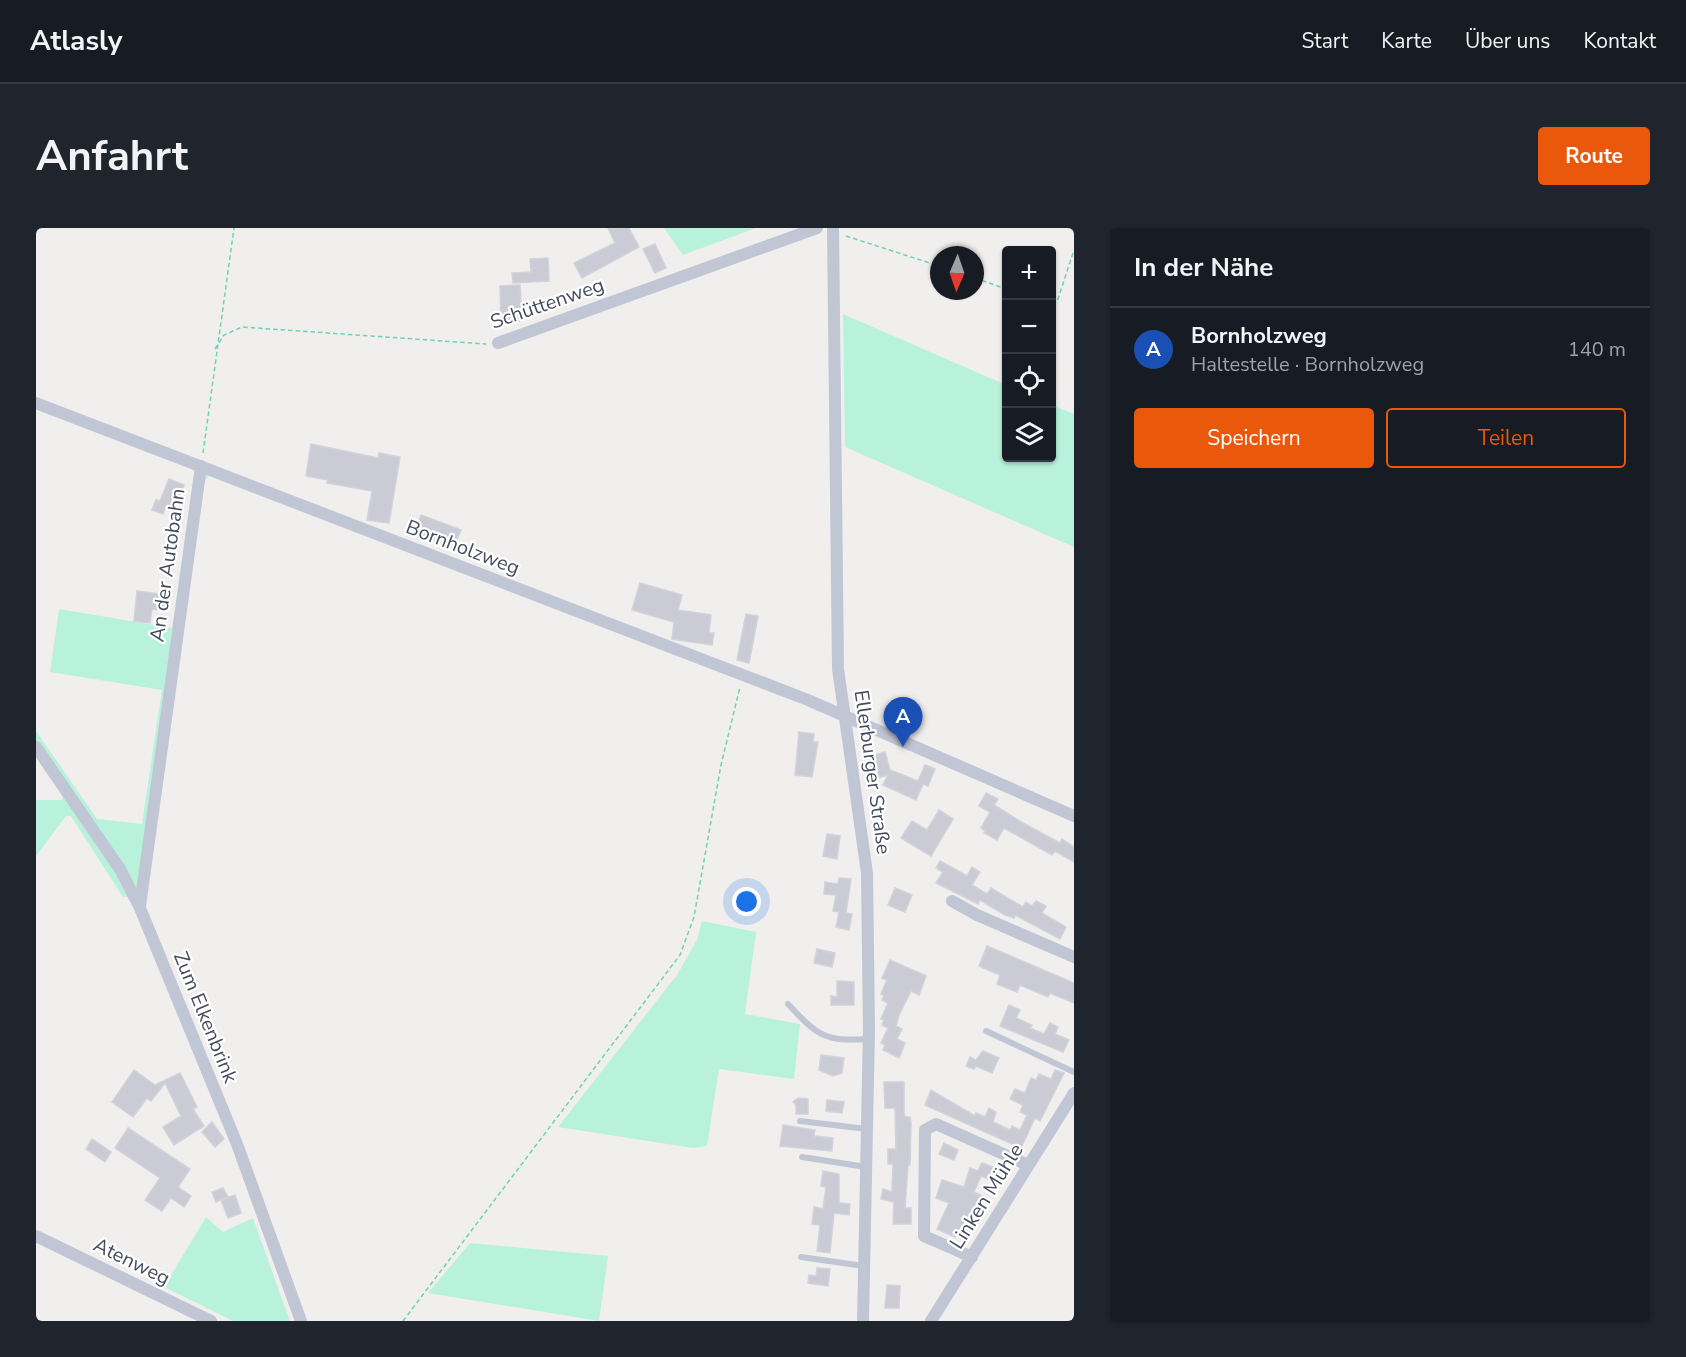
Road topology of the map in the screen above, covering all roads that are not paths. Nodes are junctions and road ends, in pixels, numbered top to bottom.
1 (817, 228) edge
2 (833, 230) edge
3 (498, 343) road end
4 (36, 403) edge
5 (201, 466) junction
6 (844, 714) junction
7 (36, 747) edge
8 (1074, 816) edge
9 (145, 864) junction
10 (120, 869) junction
11 (952, 901) dead end
12 (140, 908) junction
13 (1074, 957) edge
14 (788, 1004) dead end
15 (986, 1031) dead end
16 (868, 1039) junction
17 (1074, 1072) edge
18 (1074, 1093) edge
19 (800, 1121) dead end
20 (867, 1129) junction
21 (802, 1157) dead end
22 (1028, 1165) junction
23 (866, 1167) junction
24 (36, 1236) edge
25 (801, 1257) dead end
26 (972, 1257) junction
27 (864, 1266) junction
28 (211, 1321) edge
29 (301, 1321) edge
30 (863, 1321) edge
31 (932, 1321) edge

1 - 3 street, Schüttenweg
2 - 6 street, Ellerburger Straße
4 - 5 street, Bornholzweg
5 - 6 street, Bornholzweg
5 - 9 street, An der Autobahn
6 - 8 street, Bornholzweg
6 - 16 street, Ellerburger Straße
7 - 10 street, Zum Elkenbrink
9 - 10 street
9 - 12 street, An der Autobahn
10 - 12 street, Zum Elkenbrink
11 - 13 street
12 - 29 street, Zum Elkenbrink
14 - 16 lane
15 - 17 lane
16 - 20 street, Ellerburger Straße
18 - 22 street, Linken Mühle
19 - 20 lane
20 - 23 street, Ellerburger Straße
21 - 23 lane
22 - 26 street, Linken Mühle
22 - 26 street
23 - 27 street, Ellerburger Straße
24 - 28 street, Atenweg
25 - 27 lane
26 - 31 street, Linken Mühle
27 - 30 street, Ellerburger Straße

